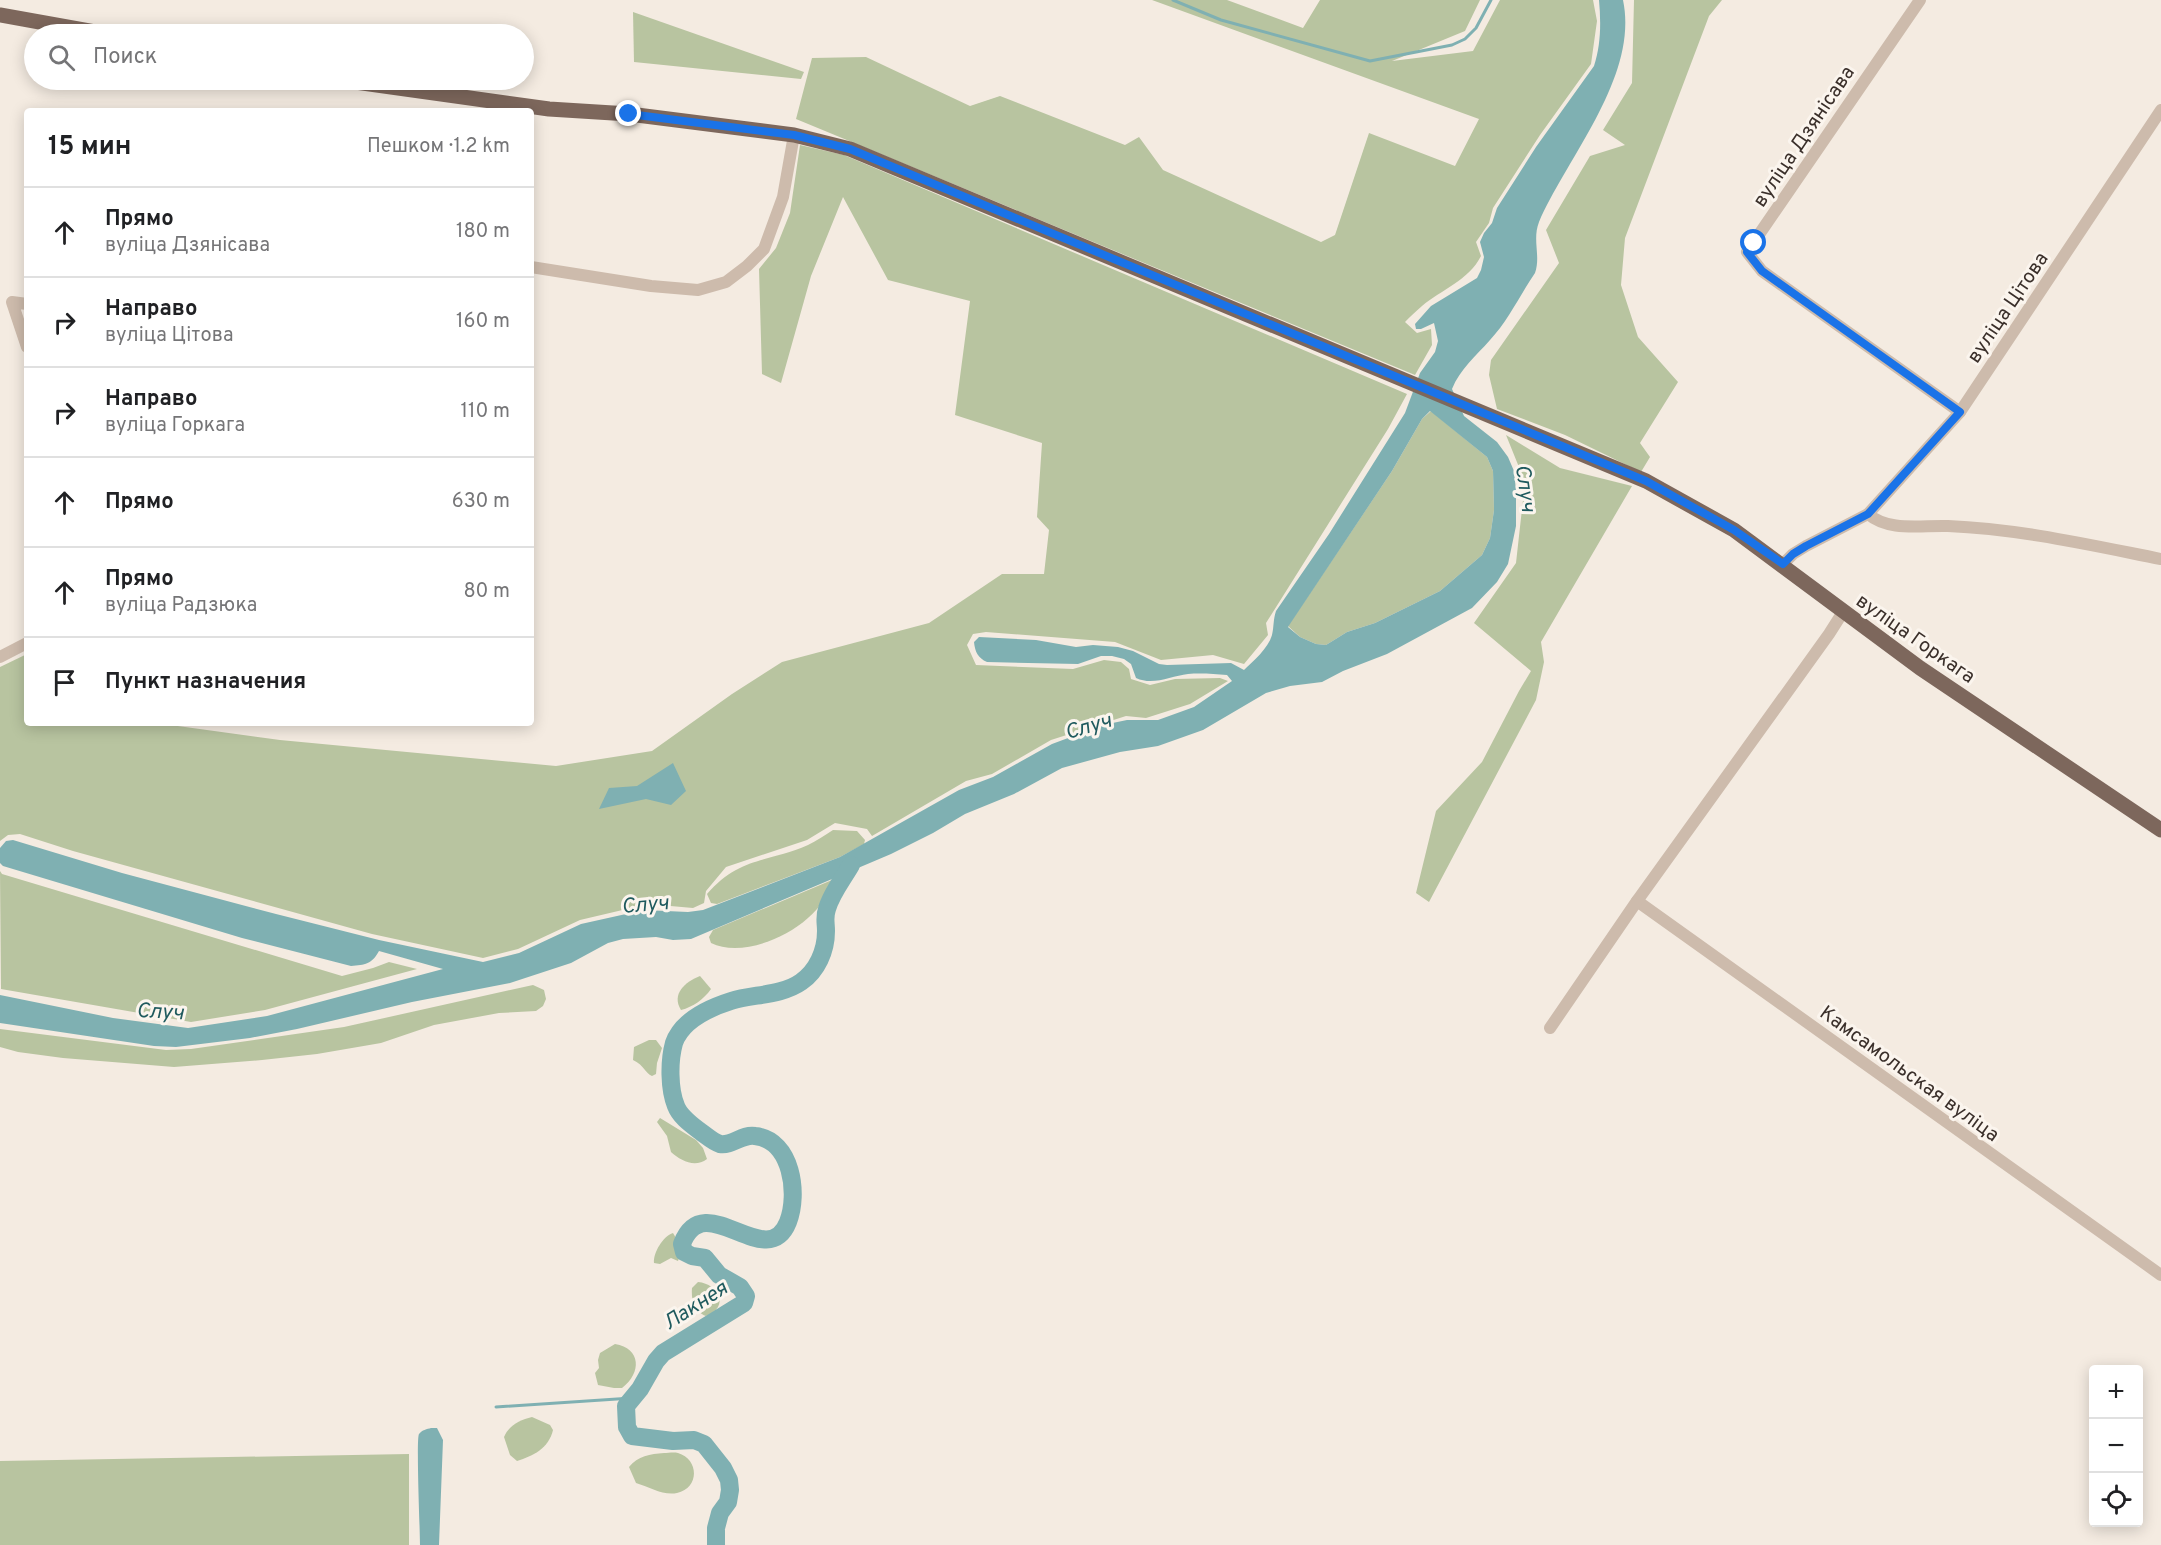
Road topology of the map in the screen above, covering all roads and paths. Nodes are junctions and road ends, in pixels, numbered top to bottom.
1 (1920, 0) edge
2 (0, 15) edge
3 (50, 24) edge
4 (413, 90) edge
5 (2161, 110) edge
6 (794, 135) junction
7 (534, 267) edge
8 (24, 304) edge
9 (24, 337) edge
10 (1960, 412) junction
11 (1868, 514) junction
12 (2161, 559) edge
13 (1783, 564) junction
14 (1843, 612) junction
15 (24, 645) edge
16 (0, 657) edge
17 (2161, 830) edge
18 (1636, 901) junction
19 (1550, 1028) dead end
20 (2161, 1275) edge

1 - 10 street, вуліца Дзянісава
2 - 3 main road
4 - 6 main road, вуліца Горкага
5 - 10 street, вуліца Цітова
6 - 7 street
6 - 13 main road, вуліца Горкага
8 - 9 street
10 - 11 street, вуліца Цітова
11 - 12 street
11 - 13 street, вуліца Цітова
13 - 14 main road, вуліца Горкага
14 - 17 main road, вуліца Горкага
14 - 18 street
15 - 16 street
18 - 19 street
18 - 20 street, Камсамольская вуліца

